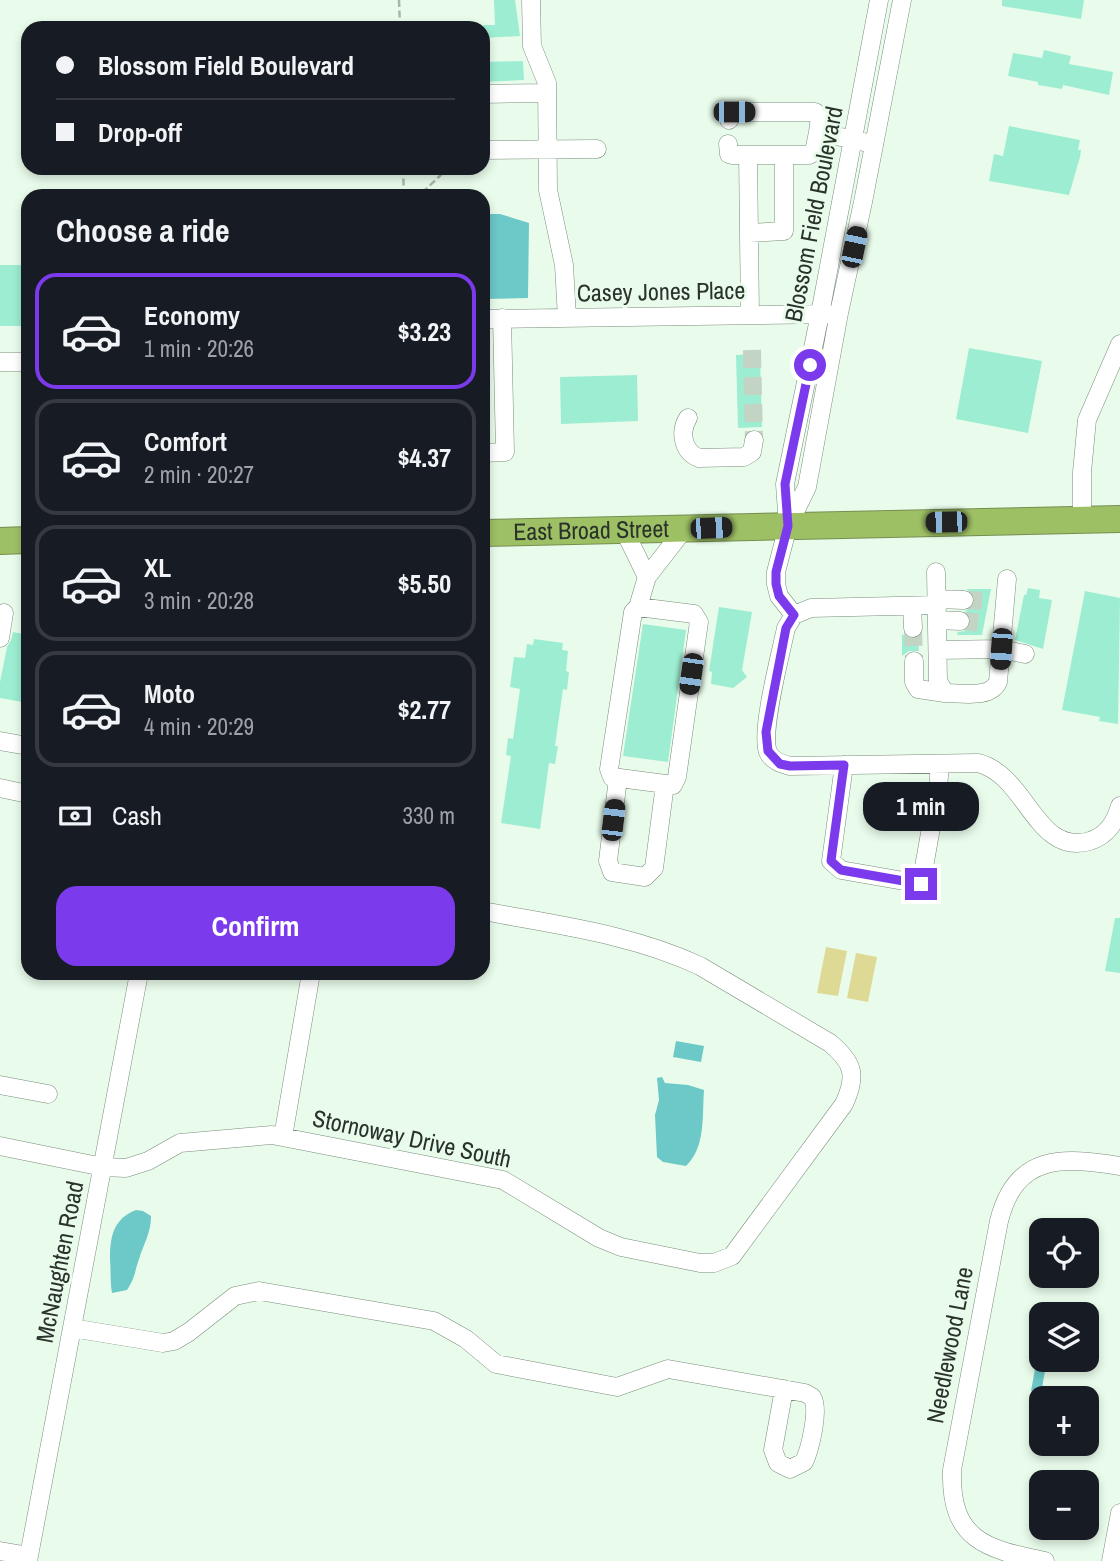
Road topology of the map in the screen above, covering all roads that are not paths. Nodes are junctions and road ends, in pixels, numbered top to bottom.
1 (531, 0) edge
2 (879, 0) edge
3 (902, 0) edge
4 (547, 93) junction
5 (490, 94) edge
6 (729, 120) dead end
7 (818, 132) junction
8 (853, 140) junction
9 (728, 144) dead end
10 (874, 144) junction
11 (547, 149) junction
12 (597, 149) dead end
13 (490, 150) edge
14 (748, 155) junction
15 (784, 155) junction
16 (749, 233) junction
17 (839, 313) junction
18 (820, 314) junction
19 (750, 315) junction
20 (567, 317) junction
21 (502, 318) junction
22 (490, 319) edge
23 (1118, 353) edge
24 (0, 362) edge
25 (21, 362) edge
26 (688, 418) dead end
27 (754, 440) dead end
28 (490, 453) edge
29 (1120, 519) edge
30 (1082, 520) junction
31 (788, 526) junction
32 (685, 528) junction
33 (624, 530) junction
34 (490, 533) edge
35 (21, 540) edge
36 (0, 541) edge
37 (936, 572) dead end
38 (647, 577) junction
39 (1007, 579) dead end
40 (964, 600) tunnel mouth
41 (912, 606) junction
42 (638, 607) junction
43 (938, 608) junction
44 (4, 613) dead end
45 (794, 615) junction
46 (960, 621) tunnel mouth
47 (985, 622) tunnel mouth
48 (1003, 623) junction
49 (913, 628) tunnel mouth
50 (0, 638) edge
51 (1001, 649) junction
52 (938, 650) junction
53 (1025, 654) dead end
54 (914, 661) tunnel mouth
55 (945, 693) junction
56 (0, 741) edge
57 (21, 745) edge
58 (940, 764) junction
59 (844, 765) junction
60 (618, 778) junction
61 (665, 784) junction
62 (0, 788) edge
63 (21, 792) edge
64 (1120, 806) edge
65 (490, 912) edge
66 (138, 980) edge
67 (310, 980) edge
68 (0, 1085) edge
69 (48, 1094) dead end
70 (283, 1137) junction
71 (0, 1146) edge
72 (1120, 1166) edge
73 (103, 1167) junction
74 (72, 1328) junction
75 (784, 1389) dead end
76 (1120, 1513) edge
77 (0, 1551) edge
78 (29, 1559) edge
79 (1045, 1561) edge
80 (1111, 1561) edge

1 - 4 street
2 - 8 street, Blossom Field Boulevard
3 - 10 street, Blossom Field Boulevard
4 - 5 street
4 - 11 street
6 - 7 street
7 - 8 street
7 - 15 street
8 - 10 street
8 - 18 street, Blossom Field Boulevard
9 - 14 street
10 - 17 street, Blossom Field Boulevard
11 - 12 street
11 - 13 street
11 - 20 street
14 - 15 street
14 - 16 street
15 - 16 street
16 - 19 street
17 - 18 street, Casey Jones Place
17 - 31 street, Blossom Field Boulevard
18 - 19 street, Casey Jones Place
18 - 31 street, Blossom Field Boulevard
19 - 20 street, Casey Jones Place
20 - 21 street, Casey Jones Place
21 - 22 street, Casey Jones Place
21 - 28 street
23 - 30 street
24 - 25 street
26 - 27 street
29 - 30 highway, East Broad Street
30 - 31 highway, East Broad Street
31 - 32 highway, East Broad Street
31 - 45 street
32 - 33 highway, East Broad Street
32 - 38 street
33 - 34 highway, East Broad Street
33 - 38 street
35 - 36 highway
37 - 43 street
38 - 42 street
39 - 48 street
40 - 43 street
41 - 43 street
41 - 45 street
41 - 49 street
42 - 60 street
42 - 61 street
43 - 46 street
43 - 52 street
44 - 50 street
45 - 59 street
47 - 48 street
48 - 51 street
51 - 52 street
51 - 53 street
51 - 55 street
52 - 55 street
54 - 55 street
56 - 57 street
58 - 59 street
58 - 59 street
58 - 64 street
60 - 61 street
60 - 61 street
62 - 63 street
65 - 70 street, Stornoway Drive South
66 - 73 street, McNaughten Road
67 - 70 street
68 - 69 street
70 - 73 street, Stornoway Drive South
71 - 73 street, Stornoway Drive South
72 - 79 street, Needlewood Lane
73 - 74 street, McNaughten Road
74 - 75 street
74 - 78 street, McNaughten Road
76 - 80 street
77 - 78 street

